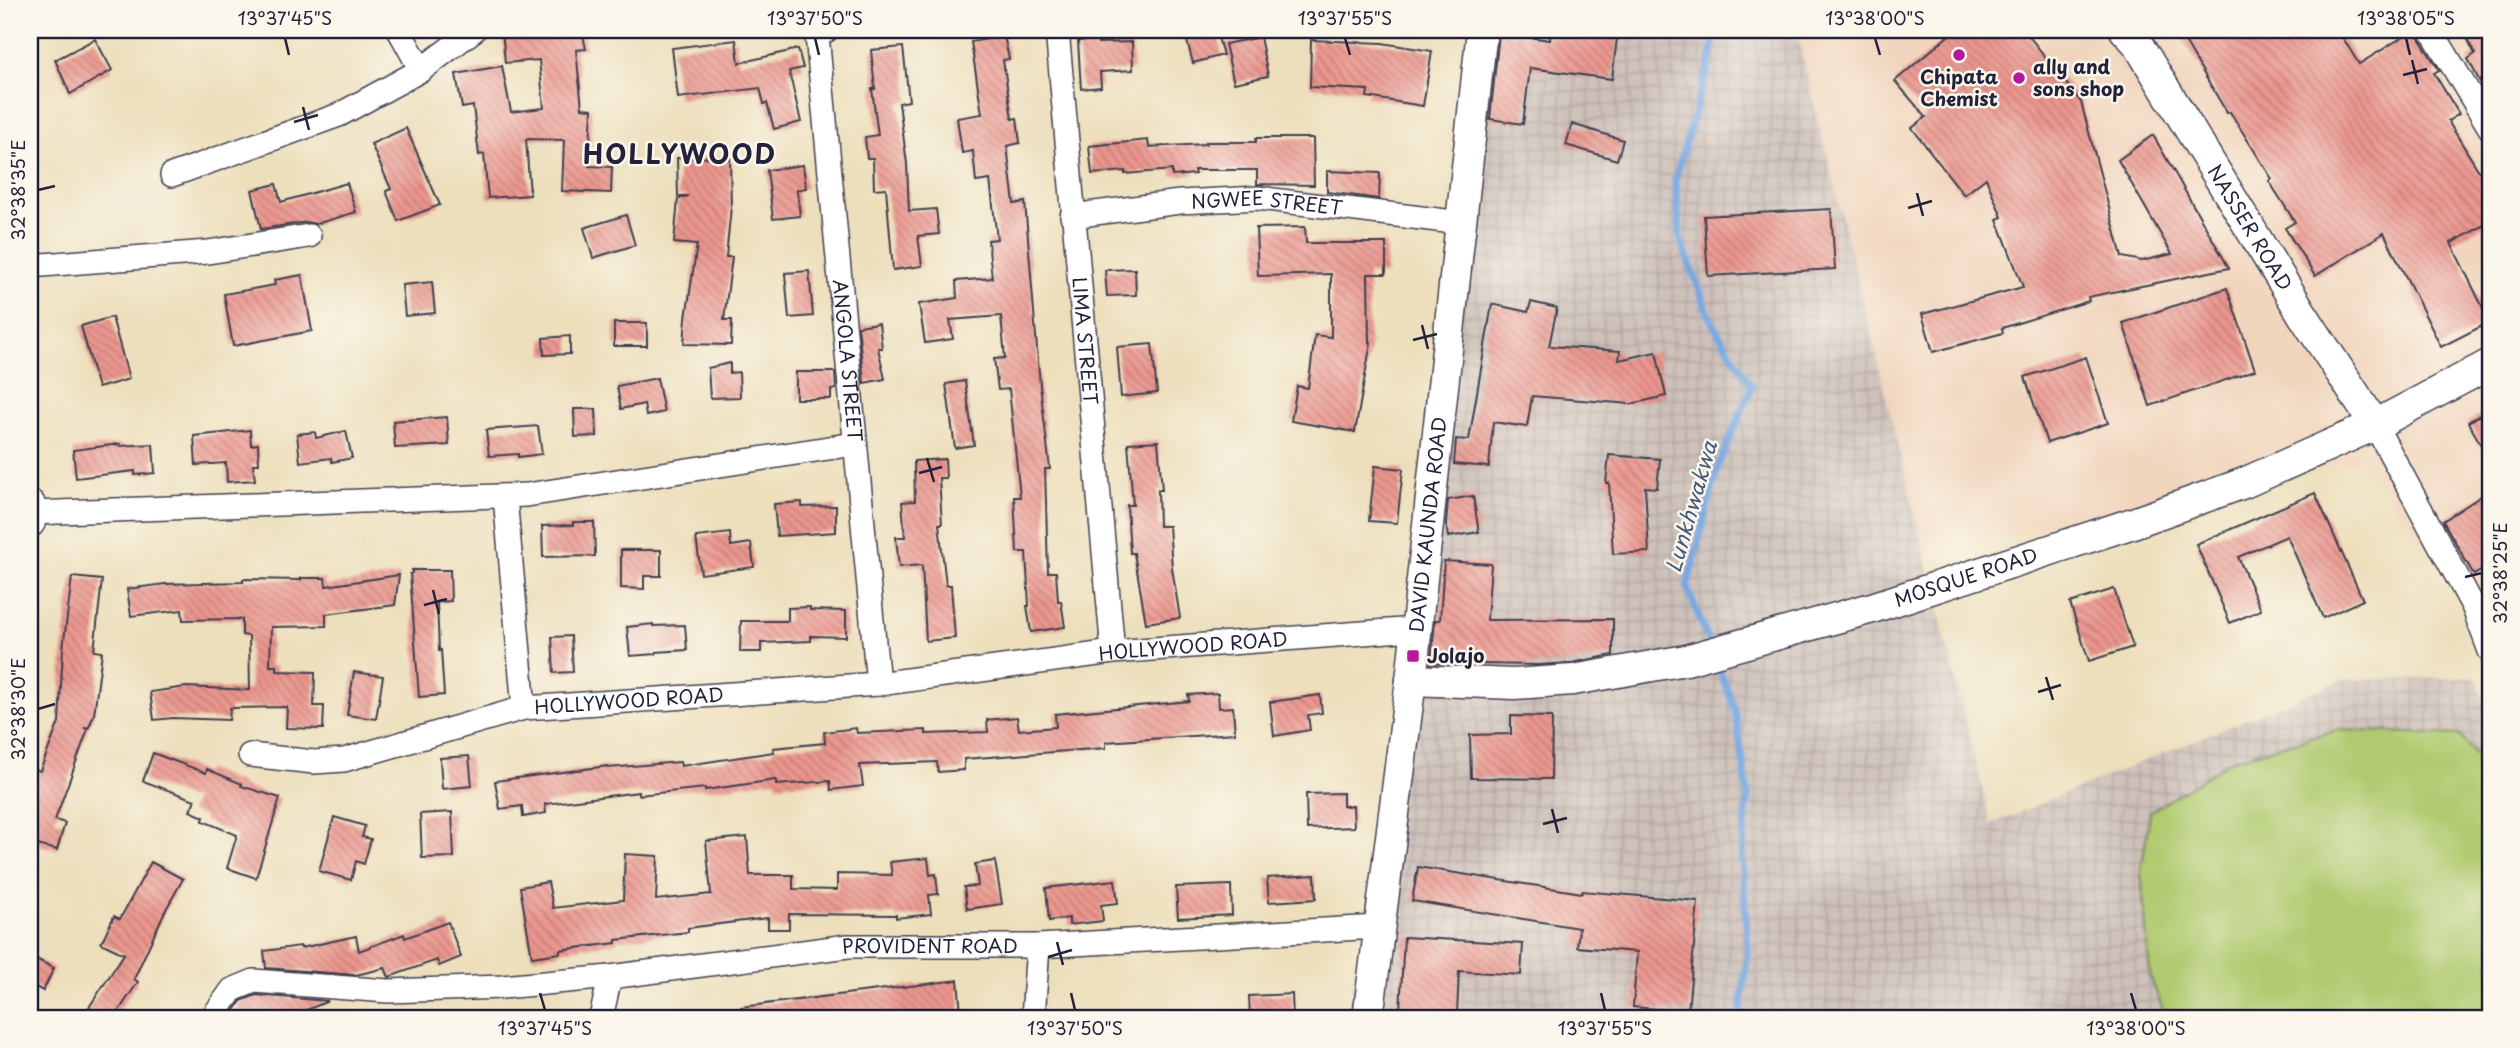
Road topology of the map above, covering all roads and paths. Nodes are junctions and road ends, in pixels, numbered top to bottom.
1 (399, 30) edge
2 (474, 30) edge
3 (1057, 30) edge
4 (1482, 30) edge
5 (2125, 30) edge
6 (2431, 30) edge
7 (822, 33) edge
8 (421, 70) junction
9 (2490, 128) edge
10 (172, 175) dead end
11 (1072, 216) junction
12 (1462, 223) junction
13 (309, 236) dead end
14 (30, 266) edge
15 (2490, 364) edge
16 (2375, 425) junction
17 (854, 444) junction
18 (505, 497) junction
19 (30, 513) edge
20 (1415, 629) junction
21 (2490, 651) edge
22 (1113, 652) junction
23 (1411, 680) junction
24 (878, 684) junction
25 (524, 708) junction
26 (250, 755) dead end
27 (1378, 927) junction
28 (1038, 946) junction
29 (610, 977) junction
30 (212, 1018) edge
31 (601, 1018) edge
32 (1033, 1018) edge
33 (1368, 1018) edge

1 - 8 street
2 - 8 street
3 - 11 street, LIMA STREET
4 - 12 street, DAVID KAUNDA ROAD
5 - 16 street, NASSER ROAD
6 - 9 street
7 - 17 street, ANGOLA STREET
8 - 10 street
11 - 12 street, NGWEE STREET
11 - 22 street, LIMA STREET
12 - 20 street, DAVID KAUNDA ROAD
13 - 14 street
15 - 16 street, MOSQUE ROAD
16 - 21 street
16 - 23 street, MOSQUE ROAD
17 - 18 street
17 - 24 street, ANGOLA STREET
18 - 19 street
18 - 25 street, HOLLYWOOD ROAD
20 - 22 street, HOLLYWOOD ROAD
20 - 23 street, DAVID KAUNDA ROAD
22 - 24 street, HOLLYWOOD ROAD
23 - 27 street, DAVID KAUNDA ROAD
24 - 25 street, HOLLYWOOD ROAD
25 - 26 street
27 - 28 street, PROVIDENT ROAD
27 - 33 street, DAVID KAUNDA ROAD
28 - 29 street, PROVIDENT ROAD
28 - 32 street
29 - 30 street, PROVIDENT ROAD
29 - 31 street

